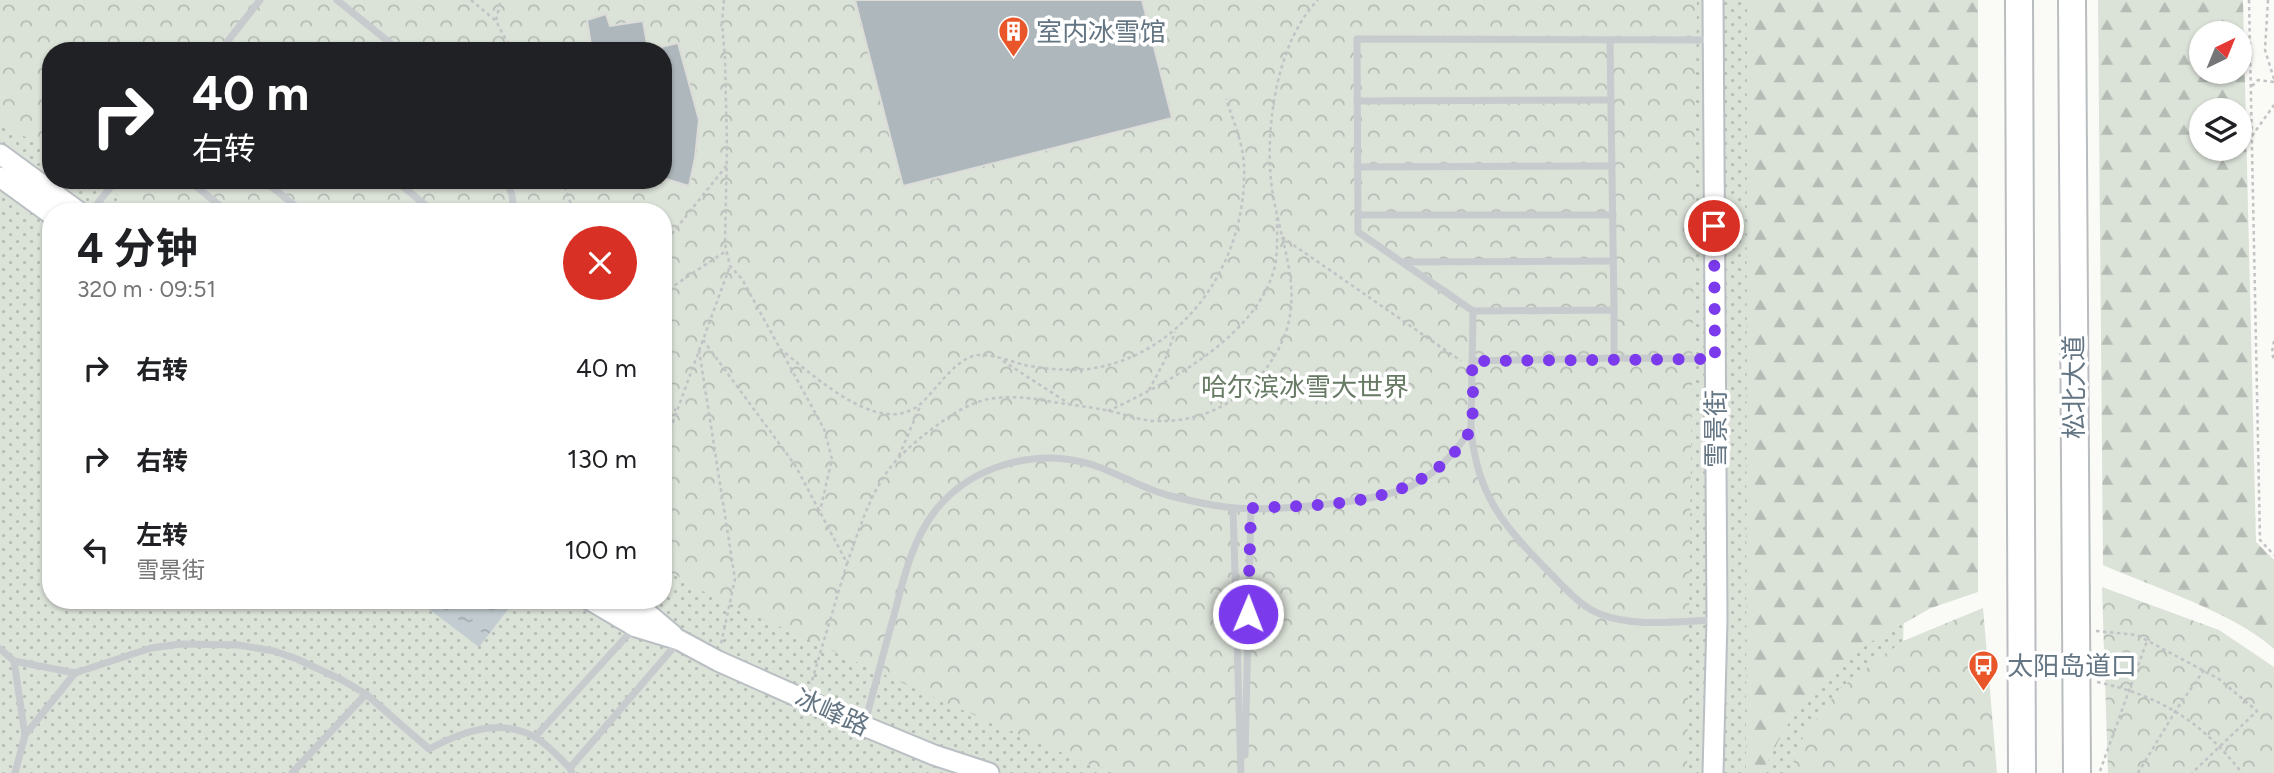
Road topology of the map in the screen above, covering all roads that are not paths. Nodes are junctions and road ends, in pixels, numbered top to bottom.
1 (260, 0) edge
2 (337, 0) edge
3 (1713, 0) edge
4 (2020, 0) edge
5 (2072, 0) edge
6 (1610, 40) junction
7 (1713, 40) junction
8 (230, 42) edge
9 (389, 42) edge
10 (1611, 100) junction
11 (1357, 101) junction
12 (0, 154) edge
13 (1612, 166) junction
14 (1357, 167) junction
15 (0, 177) edge
16 (42, 185) edge
17 (48, 189) edge
18 (109, 189) edge
19 (199, 189) edge
20 (274, 189) edge
21 (405, 189) edge
22 (67, 203) edge
23 (98, 203) edge
24 (217, 203) edge
25 (292, 203) edge
26 (423, 203) edge
27 (42, 207) edge
28 (1358, 215) junction
29 (1612, 215) junction
30 (1613, 261) junction
31 (1403, 262) junction
32 (1614, 310) junction
33 (1473, 311) junction
34 (1614, 358) junction
35 (1715, 359) junction
36 (1472, 365) junction
37 (1471, 428) junction
38 (1233, 508) junction
39 (1251, 508) junction
40 (613, 609) edge
41 (632, 609) edge
42 (641, 620) junction
43 (1717, 620) junction
44 (679, 640) junction
45 (0, 649) edge
46 (14, 661) junction
47 (75, 673) junction
48 (366, 694) junction
49 (864, 726) junction
50 (25, 735) junction
51 (535, 737) junction
52 (571, 771) edge
53 (2089, 772) edge
54 (15, 773) edge
55 (292, 773) edge
56 (989, 773) edge
57 (1243, 773) edge
58 (1713, 773) edge
59 (2022, 773) edge

1 - 8 lane
2 - 9 lane
3 - 7 street, 雪景街
4 - 59 highway, 松北大道
5 - 53 highway, 松北大道
6 - 7 lane
6 - 10 lane
6 - 11 lane
7 - 35 street, 雪景街
10 - 11 lane
10 - 13 lane
11 - 14 lane
12 - 16 street
13 - 14 lane
13 - 29 lane
14 - 28 lane
15 - 27 street
17 - 22 street
18 - 23 lane
19 - 24 lane
20 - 25 lane
21 - 26 lane
28 - 29 lane
28 - 31 lane
29 - 30 lane
30 - 31 lane
30 - 32 lane
31 - 33 lane
32 - 33 lane
32 - 34 lane
33 - 36 lane
34 - 35 lane
34 - 36 lane
35 - 43 street, 雪景街
36 - 37 lane
37 - 39 lane
37 - 43 lane
38 - 39 lane
38 - 49 lane
38 - 57 lane
39 - 57 lane
40 - 42 street, 冰峰路
41 - 42 street, 冰峰路
42 - 44 street, 冰峰路
42 - 51 lane
43 - 58 street, 雪景街
44 - 49 street, 冰峰路
44 - 52 lane
45 - 46 lane
46 - 47 lane
46 - 50 lane
47 - 48 lane
47 - 50 lane
48 - 51 lane
48 - 55 lane
49 - 56 street, 冰峰路
50 - 54 lane
51 - 52 lane

